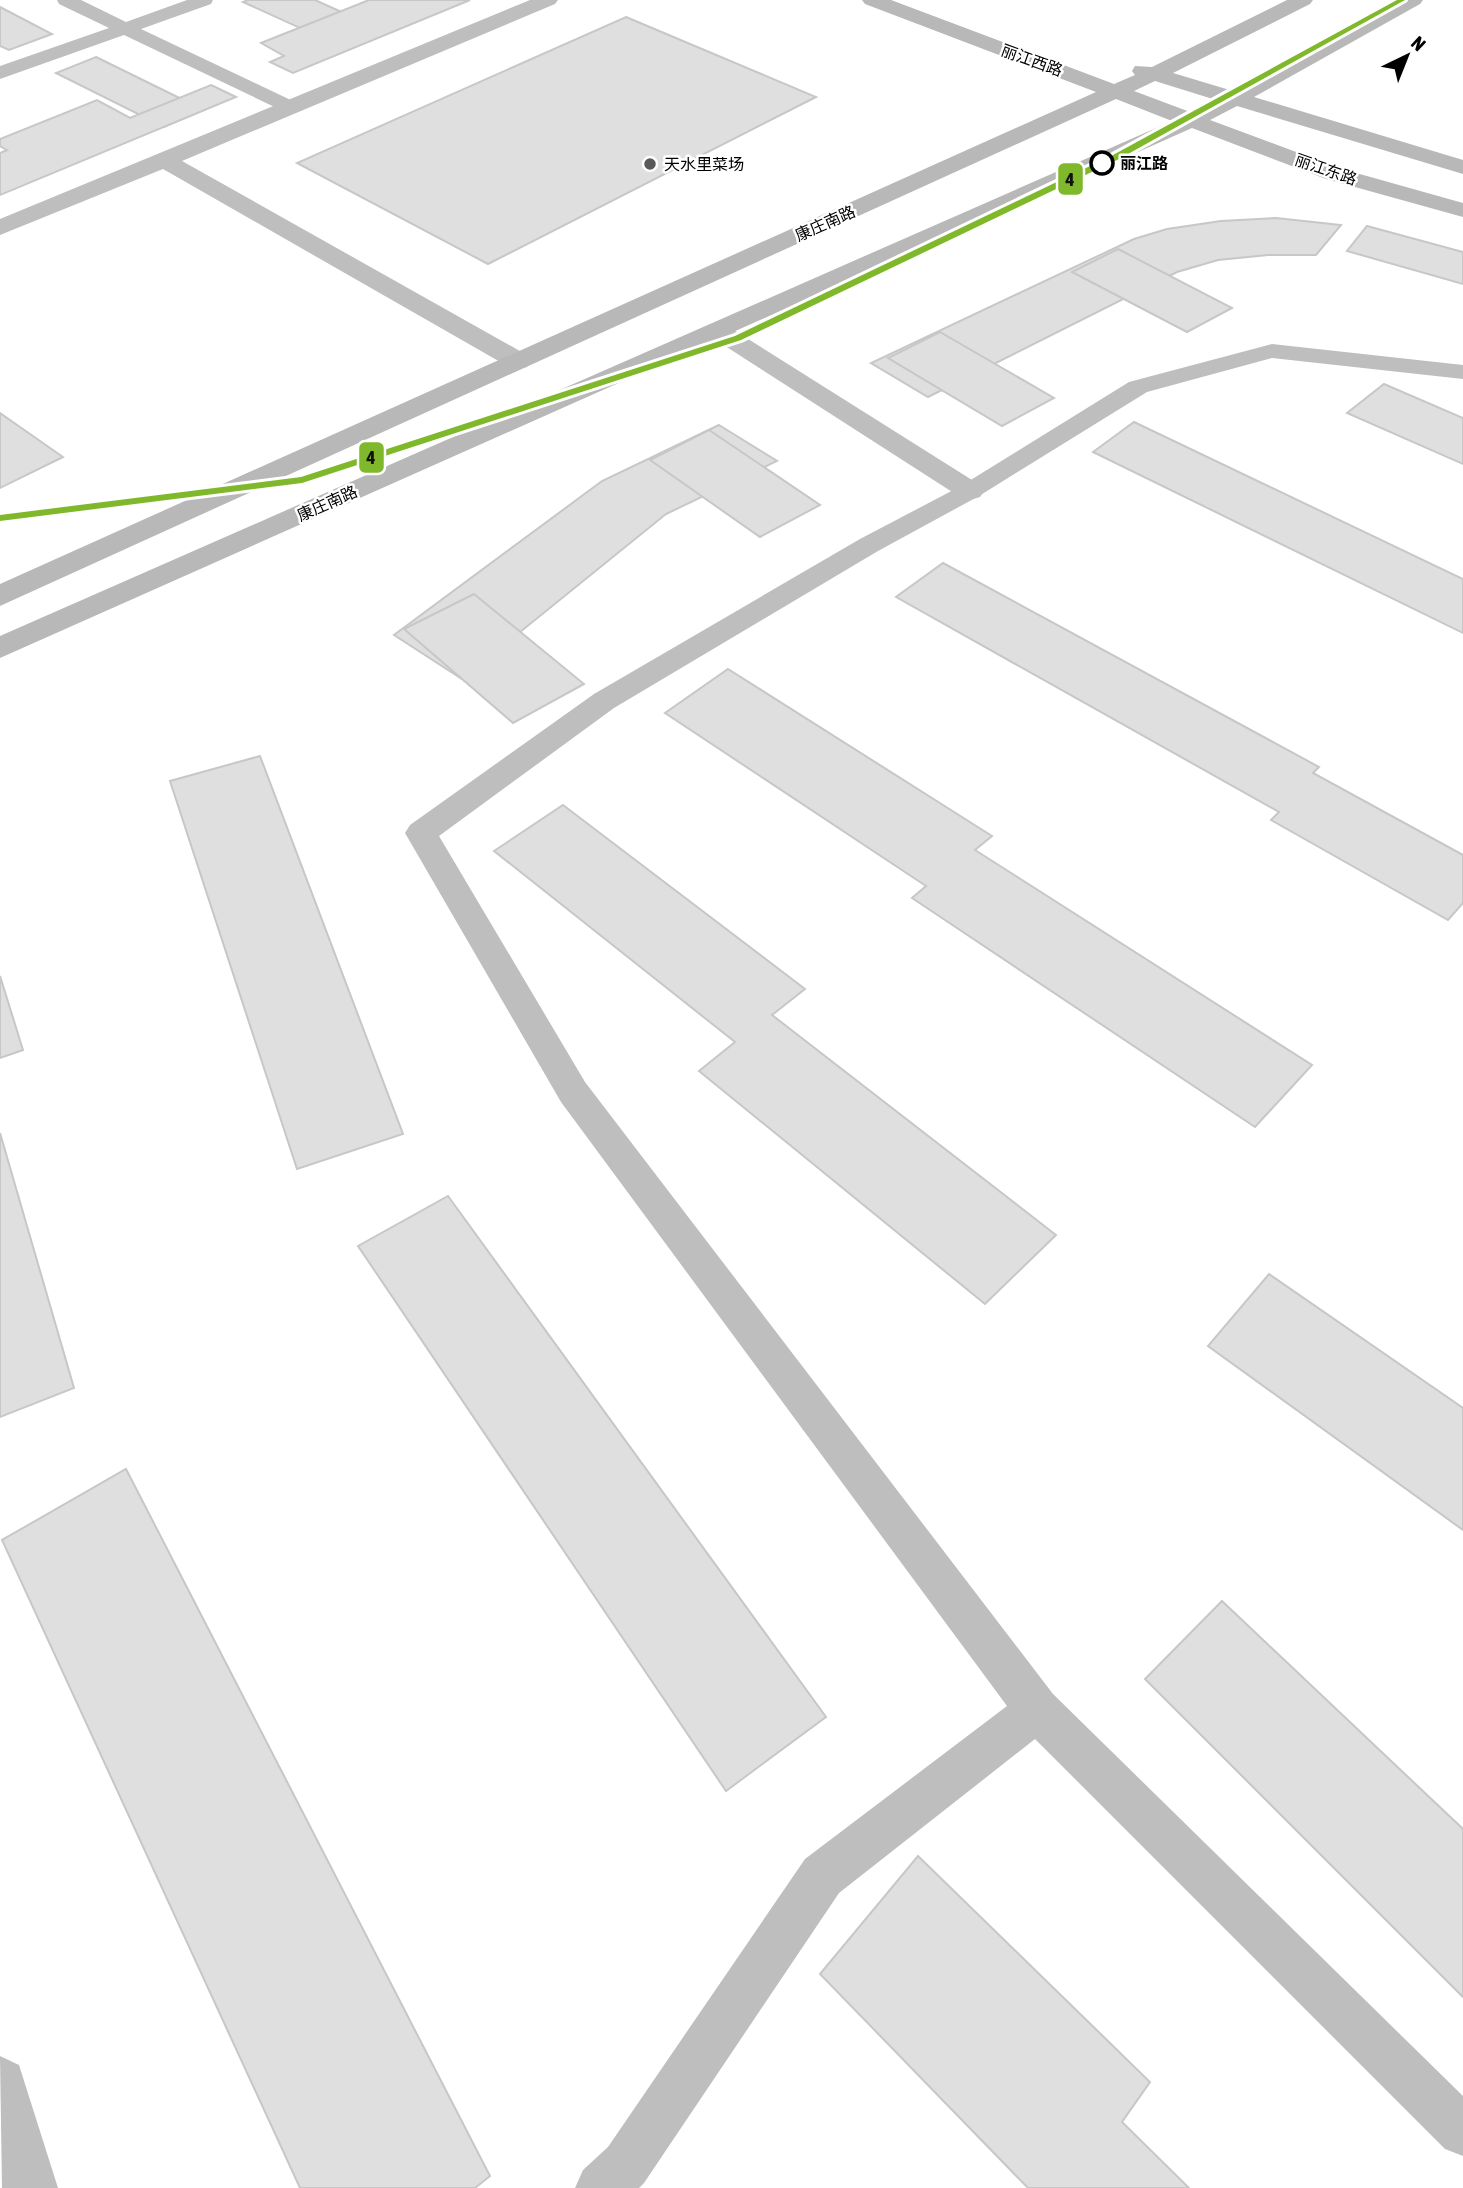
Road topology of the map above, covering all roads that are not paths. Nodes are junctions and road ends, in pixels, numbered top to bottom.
1 (66, 0) edge
2 (204, 0) edge
3 (548, 0) edge
4 (872, 0) edge
5 (1303, 0) edge
6 (1413, 0) edge
7 (127, 29) junction
8 (1128, 66) dead end
9 (0, 73) edge
10 (1154, 74) junction
11 (1116, 91) junction
12 (1235, 99) junction
13 (290, 107) junction
14 (1192, 120) junction
15 (164, 160) junction
16 (1463, 167) edge
17 (1463, 210) edge
18 (0, 228) edge
19 (717, 330) junction
20 (518, 362) junction
21 (1463, 372) edge
22 (970, 491) junction
23 (0, 596) edge
24 (0, 648) edge
25 (1037, 1710) junction
26 (0, 2084) edge
27 (1463, 2131) edge
28 (30, 2188) edge
29 (601, 2188) edge

1 - 7 lane
2 - 7 lane
3 - 13 street
4 - 11 main road, 丽江西路
5 - 10 main road, 康庄南路
6 - 12 main road, 康庄南路
7 - 9 lane
7 - 13 lane
8 - 10 main road
10 - 11 main road, 康庄南路
10 - 12 main road
11 - 14 main road, 丽江西路
11 - 20 main road, 康庄南路
12 - 14 main road, 康庄南路
12 - 16 main road
13 - 15 street
14 - 17 main road, 丽江东路
14 - 19 main road, 康庄南路
15 - 18 street
15 - 20 street
19 - 22 street
19 - 24 main road, 康庄南路
20 - 23 main road, 康庄南路
21 - 22 lane
22 - 25 lane
25 - 27 lane
25 - 29 lane
26 - 28 street

